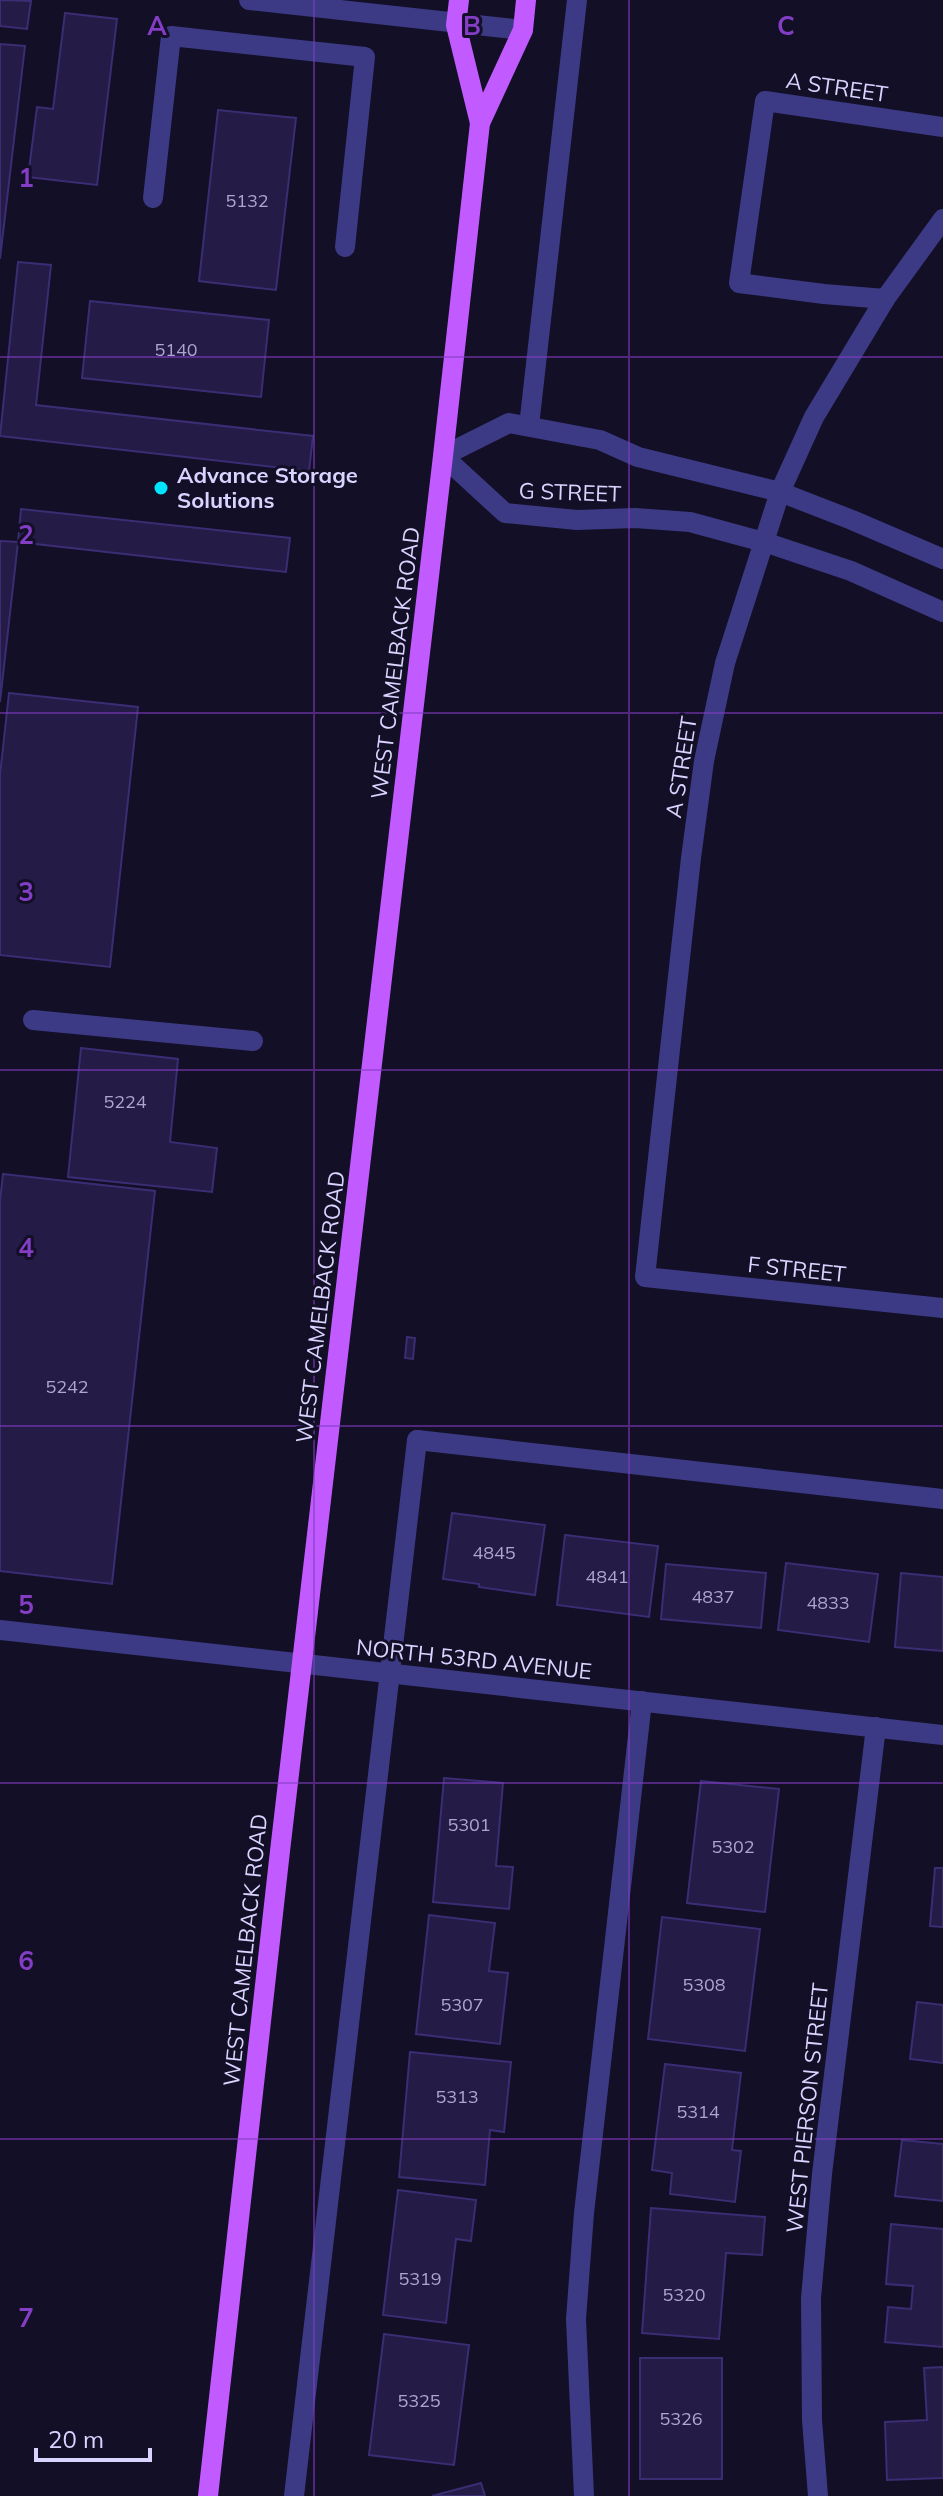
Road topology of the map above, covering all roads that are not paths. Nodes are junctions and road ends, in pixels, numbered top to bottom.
1 (249, 0) edge
2 (459, 0) edge
3 (526, 0) edge
4 (577, 0) edge
5 (456, 25) junction
6 (523, 30) junction
7 (480, 123) junction
8 (943, 127) edge
9 (153, 198) dead end
10 (943, 219) edge
11 (345, 247) dead end
12 (885, 299) junction
13 (529, 426) junction
14 (443, 456) junction
15 (780, 492) junction
16 (764, 542) junction
17 (943, 559) edge
18 (943, 612) edge
19 (33, 1020) dead end
20 (253, 1041) dead end
21 (645, 1277) joint
22 (943, 1308) edge
23 (943, 1499) edge
24 (0, 1630) edge
25 (301, 1664) junction
26 (390, 1673) junction
27 (642, 1701) junction
28 (876, 1727) junction
29 (943, 1735) edge
30 (208, 2496) edge
31 (294, 2496) edge
32 (584, 2496) edge
33 (818, 2496) edge

1 - 5 street
2 - 5 main road, WEST CAMELBACK ROAD
3 - 6 main road, WEST CAMELBACK ROAD
4 - 13 street
5 - 6 street
5 - 7 main road, WEST CAMELBACK ROAD
6 - 7 main road, WEST CAMELBACK ROAD
7 - 14 main road, WEST CAMELBACK ROAD
8 - 12 street, A STREET
9 - 11 street
10 - 12 street, A STREET
12 - 15 street, A STREET
13 - 14 street, G STREET
13 - 15 street, G STREET
14 - 16 street, G STREET
14 - 25 main road, WEST CAMELBACK ROAD
15 - 16 street, A STREET
15 - 17 street, G STREET
16 - 18 street, G STREET
16 - 21 street, A STREET
19 - 20 street
21 - 22 street, F STREET
23 - 26 street
24 - 25 street, NORTH 53RD AVENUE
25 - 26 street, NORTH 53RD AVENUE
25 - 30 main road, WEST CAMELBACK ROAD
26 - 27 street, NORTH 53RD AVENUE
26 - 31 street
27 - 28 street, NORTH 53RD AVENUE
27 - 32 street
28 - 29 street, NORTH 53RD AVENUE
28 - 33 street, WEST PIERSON STREET

